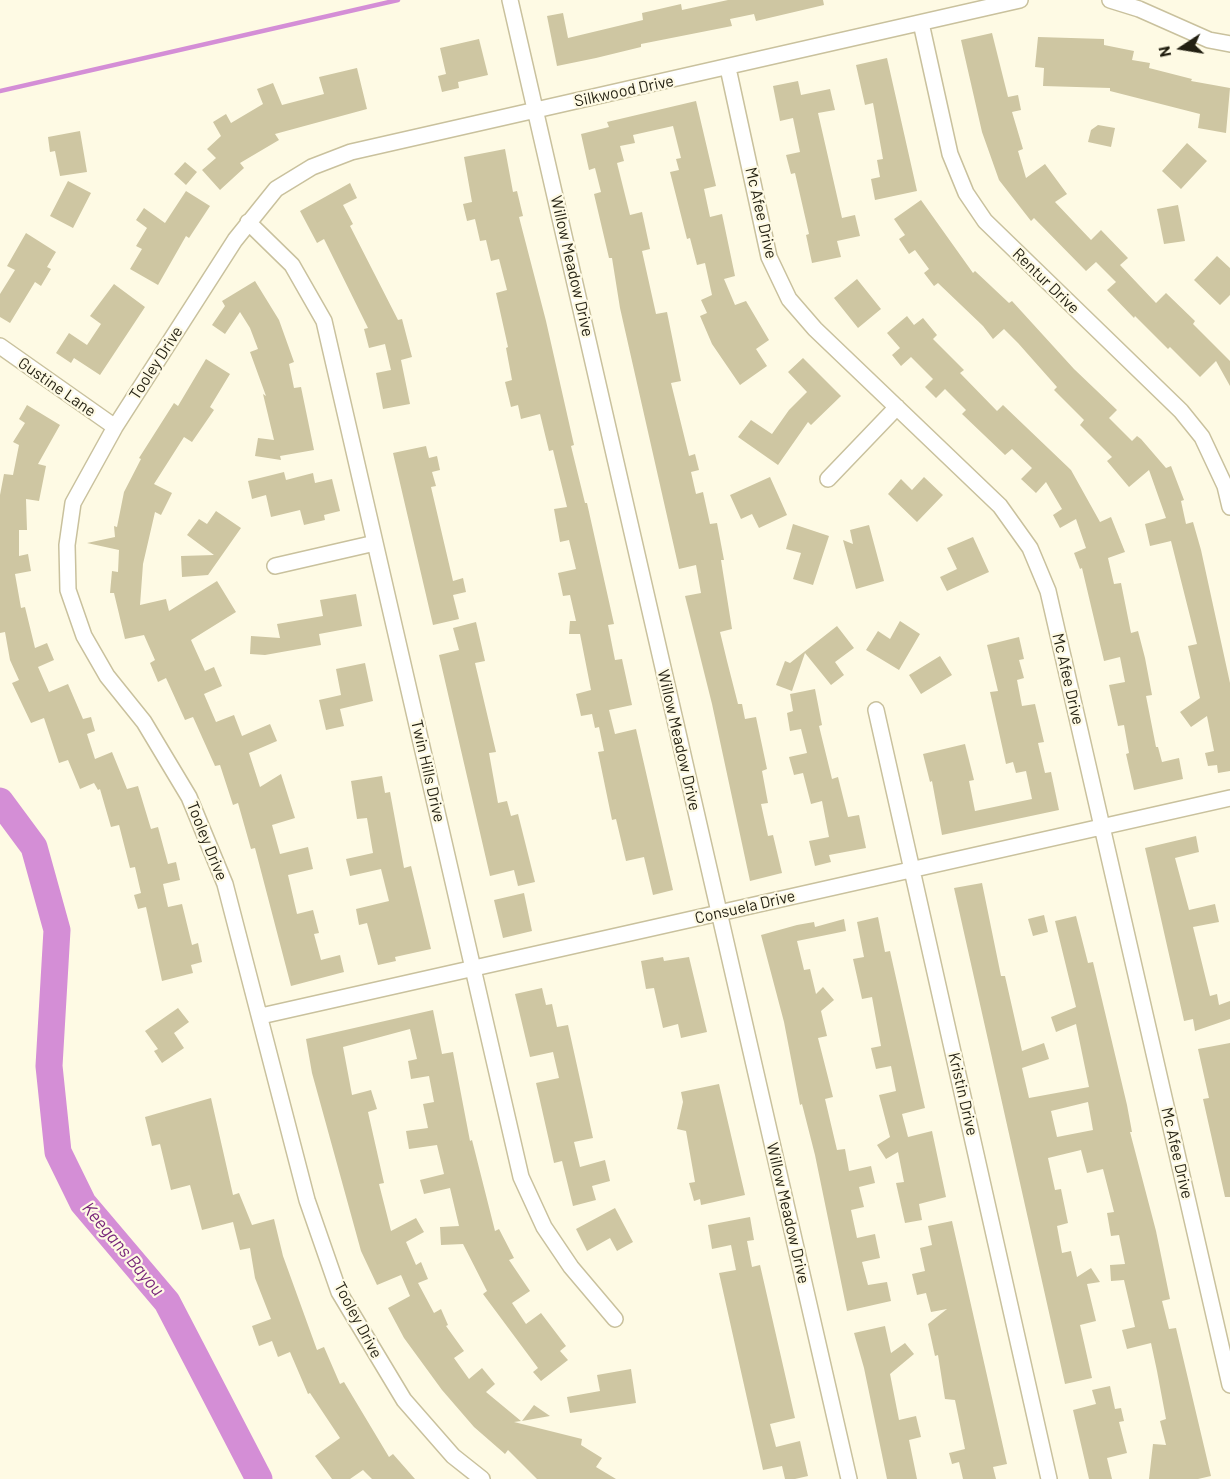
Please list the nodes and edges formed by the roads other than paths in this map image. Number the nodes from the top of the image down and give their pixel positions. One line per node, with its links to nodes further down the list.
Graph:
1 (510, 0): 7 (street, Willow Meadow Drive)
2 (1020, 0): 4 (street, Silkwood Drive)
3 (1110, 0): 5 (street)
4 (921, 23): 6 (street, Silkwood Drive); 13 (street, Rentur Drive)
5 (1230, 44)
6 (728, 68): 7 (street, Silkwood Drive); 10 (street, Mc Afee Drive)
7 (536, 109): 8 (street, Silkwood Drive); 20 (street, Willow Meadow Drive)
8 (248, 222): 11 (street, Tooley Drive); 14 (street, Twin Hills Drive)
9 (0, 346): 11 (street, Gustine Lane)
10 (897, 407): 12 (street); 18 (street, Mc Afee Drive)
11 (115, 427): 22 (street, Tooley Drive)
12 (828, 479)
13 (1230, 507)
14 (375, 543): 15 (street); 21 (street, Twin Hills Drive)
15 (275, 566)
16 (876, 710): 19 (street, Kristin Drive)
17 (1230, 798): 18 (street, Consuela Drive)
18 (1102, 827): 19 (street, Consuela Drive); 24 (street, Mc Afee Drive)
19 (912, 870): 20 (street, Consuela Drive); 27 (street, Kristin Drive)
20 (719, 913): 21 (street, Consuela Drive); 26 (street, Willow Meadow Drive)
21 (474, 968): 22 (street, Consuela Drive); 23 (street, Twin Hills Drive)
22 (261, 1016): 25 (street, Tooley Drive)
23 (615, 1319)
24 (1230, 1385)
25 (482, 1479)
26 (849, 1479)
27 (1049, 1479)

